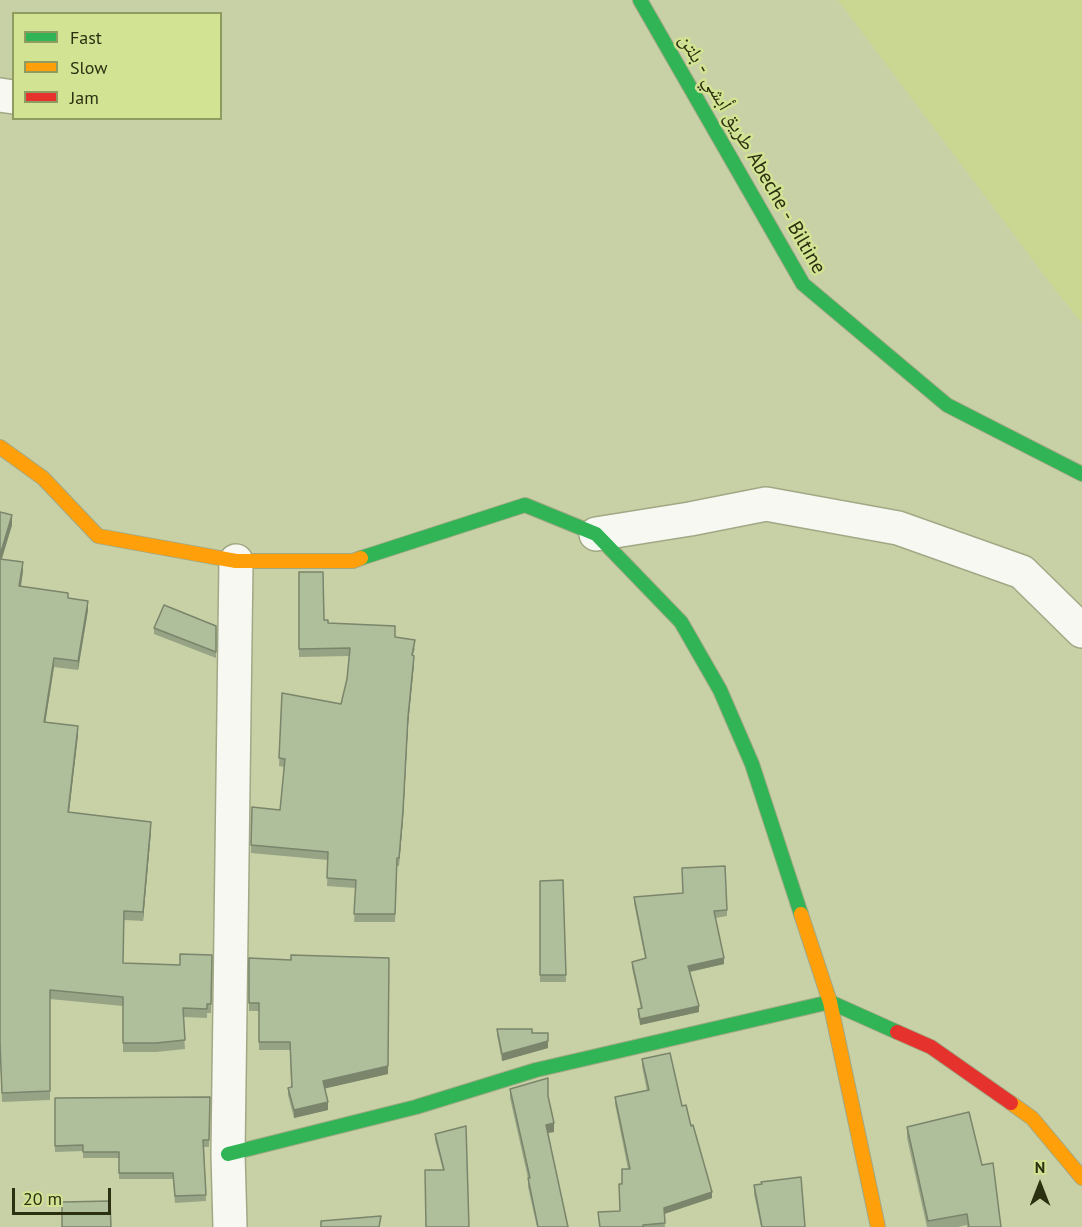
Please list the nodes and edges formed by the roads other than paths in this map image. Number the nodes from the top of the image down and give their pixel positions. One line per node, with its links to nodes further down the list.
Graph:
1 (640, 0): 3 (street, طريق أبشي - بلتن Abeche - Biltine)
2 (0, 447): 5 (street)
3 (1082, 474)
4 (596, 534): 5 (street); 6 (street); 7 (street)
5 (236, 561): 8 (street)
6 (1082, 630)
7 (830, 1002): 8 (street); 9 (street); 11 (street)
8 (228, 1154): 10 (street)
9 (1082, 1178)
10 (230, 1227)
11 (878, 1227)

